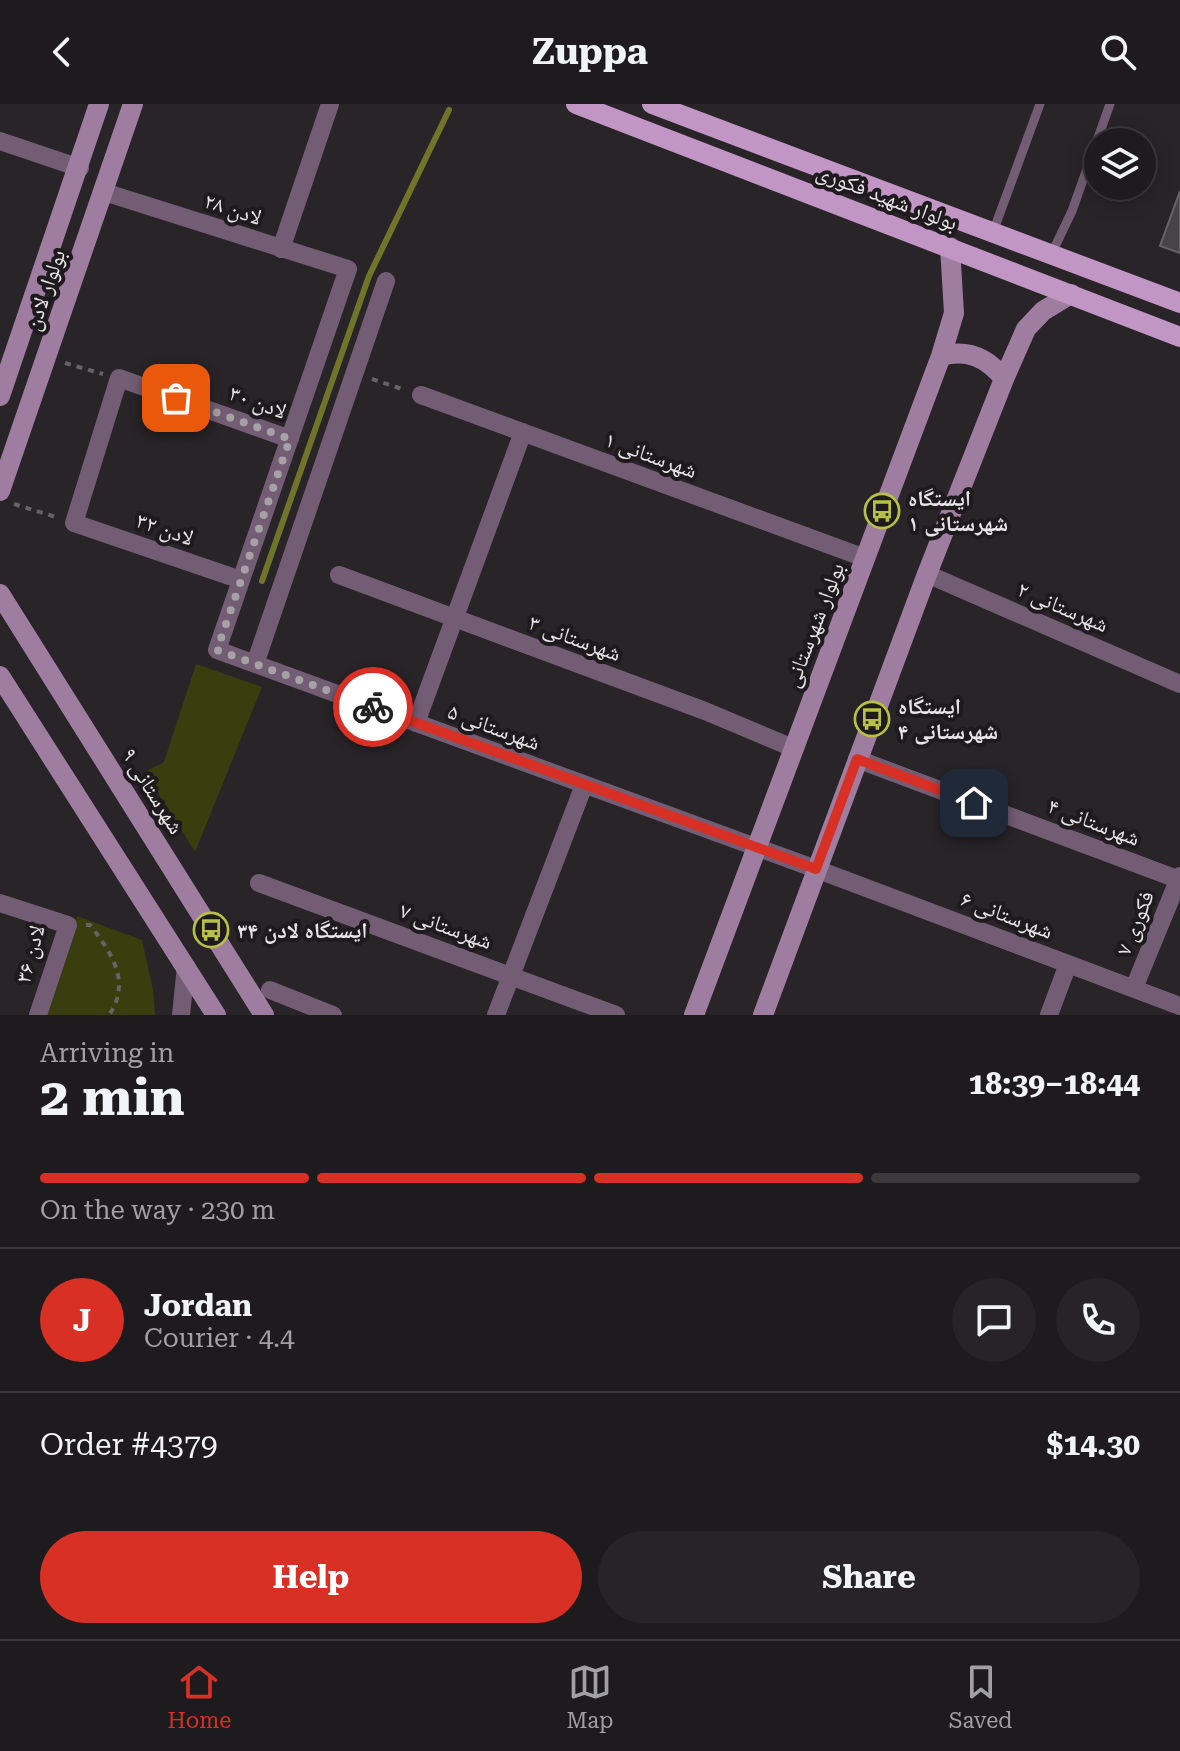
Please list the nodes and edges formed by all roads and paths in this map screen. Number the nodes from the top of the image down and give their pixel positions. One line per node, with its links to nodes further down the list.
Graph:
1 (99, 104): 9 (street, بولوار لادن)
2 (133, 104): 10 (street, بولوار لادن)
3 (330, 104): 13 (street)
4 (576, 104): 12 (main road, بولوار شهید فکوری)
5 (652, 104): 11 (main road, بولوار شهید فکوری)
6 (1040, 104): 11 (lane)
7 (1110, 104): 14 (lane)
8 (0, 141): 9 (street)
9 (80, 168): 25 (street, بولوار لادن)
10 (104, 192): 13 (street, لادن ۲۸); 20 (street, بولوار لادن)
11 (993, 234): 14 (main road, بولوار شهید فکوری)
12 (950, 247): 16 (main road, بولوار شهید فکوری); 19 (street, بولوار شهرستانی)
13 (281, 249): 27 (street, لادن ۲۸)
14 (1051, 255): 17 (main road, بولوار شهید فکوری)
15 (386, 281): 21 (street)
16 (1071, 294): 18 (main road, بولوار شهید فکوری); 23 (street)
17 (1180, 303)
18 (1180, 337)
19 (941, 356): 23 (street); 31 (street, بولوار شهرستانی)
20 (47, 358): 22 (path); 28 (street, بولوار لادن)
21 (354, 374): 24 (path); 37 (street)
22 (119, 378): 27 (street, لادن ۳۰); 30 (street)
23 (1004, 379): 32 (street)
24 (421, 395): 26 (street, شهرستانی ۱)
25 (0, 396)
26 (523, 432): 31 (street, شهرستانی ۱); 36 (street)
27 (290, 439): 34 (street)
28 (0, 491)
29 (0, 500): 30 (path)
30 (74, 523): 34 (street, لادن ۳۲)
31 (865, 558): 41 (street, بولوار شهرستانی)
32 (927, 574): 39 (street, شهرستانی ۲); 42 (street)
33 (339, 575): 36 (street, شهرستانی ۳)
34 (241, 580): 37 (street, شهرستانی ۵)
35 (0, 594): 61 (street, شهرستانی ۹)
36 (456, 619): 40 (street); 41 (street, شهرستانی ۳)
37 (255, 664): 40 (street, شهرستانی ۵)
38 (0, 676): 51 (street)
39 (1180, 684)
40 (416, 723): 43 (street, شهرستانی ۵)
41 (793, 748): 44 (street, بولوار شهرستانی)
42 (857, 759): 45 (street); 46 (street, شهرستانی ۴)
43 (584, 785): 44 (street, شهرستانی ۵); 52 (street)
44 (755, 849): 45 (street, شهرستانی ۶); 64 (street, بولوار شهرستانی)
45 (816, 869): 50 (street, شهرستانی ۶); 65 (street)
46 (1180, 879): 53 (street, فکوری ۷)
47 (259, 883): 52 (street, شهرستانی ۷)
48 (0, 903): 49 (street, لادن ۳۶)
49 (68, 925): 57 (street, لادن ۳۶); 58 (path)
50 (1068, 964): 53 (street, شهرستانی ۶); 66 (street)
51 (186, 966): 59 (street); 60 (street)
52 (511, 976): 56 (street, شهرستانی ۷); 63 (street)
53 (1134, 988): 55 (street, شهرستانی ۶)
54 (270, 990): 62 (street)
55 (1180, 1006)
56 (608, 1014)
57 (38, 1015)
58 (109, 1015)
59 (181, 1015)
60 (216, 1015)
61 (264, 1015)
62 (333, 1015)
63 (496, 1015)
64 (694, 1015)
65 (763, 1015)
66 (1049, 1015)

